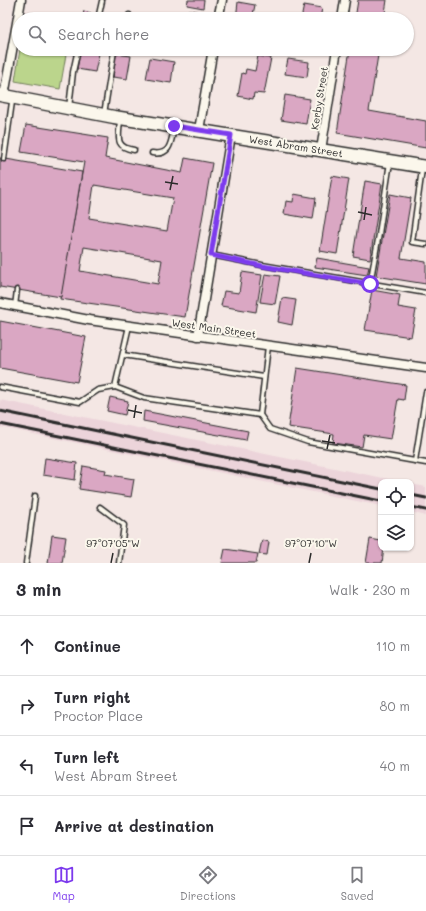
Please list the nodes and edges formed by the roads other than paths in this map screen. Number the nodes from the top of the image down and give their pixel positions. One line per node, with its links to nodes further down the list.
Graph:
1 (21, 0): 5 (street)
2 (222, 0): 7 (street)
3 (345, 0): 8 (street)
4 (102, 1): 6 (lane)
5 (19, 12)
6 (100, 12)
7 (219, 12)
8 (343, 12)
9 (12, 45): 14 (street)
10 (76, 56): 15 (lane)
11 (113, 56): 16 (lane)
12 (212, 56): 19 (street)
13 (336, 56): 22 (street, Kerby Street)
14 (2, 96): 15 (main road, West Abram Street); 24 (lane)
15 (69, 108): 16 (main road, West Abram Street)
16 (104, 115): 17 (main road, West Abram Street)
17 (121, 118): 18 (main road, West Abram Street); 21 (lane)
18 (174, 126): 19 (main road, West Abram Street); 23 (lane)
19 (198, 130): 20 (main road, West Abram Street)
20 (231, 135): 22 (main road, West Abram Street); 28 (street)
21 (134, 150)
22 (321, 150): 25 (main road, West Abram Street)
23 (152, 153)
24 (4, 159)
25 (390, 161): 26 (main road, West Abram Street); 29 (lane)
26 (424, 167): 27 (lane)
27 (426, 244)
28 (211, 255): 29 (lane); 35 (street)
29 (370, 284): 31 (lane)
30 (18, 290): 33 (lane)
31 (426, 293)
32 (0, 303): 33 (street, West Main Street)
33 (15, 306): 34 (street, West Main Street)
34 (129, 326): 35 (street, West Main Street); 37 (lane)
35 (198, 336): 36 (street, West Main Street)
36 (268, 346): 38 (street, West Main Street); 39 (lane)
37 (123, 354): 39 (lane); 41 (lane)
38 (426, 368)
39 (264, 377): 43 (lane)
40 (0, 387): 41 (lane)
41 (115, 387): 43 (lane)
42 (426, 392): 44 (lane)
43 (260, 415): 44 (lane)
44 (415, 461): 45 (lane)
45 (426, 463)
46 (35, 496): 48 (lane)
47 (100, 507): 49 (lane)
48 (26, 563)
49 (119, 563)

